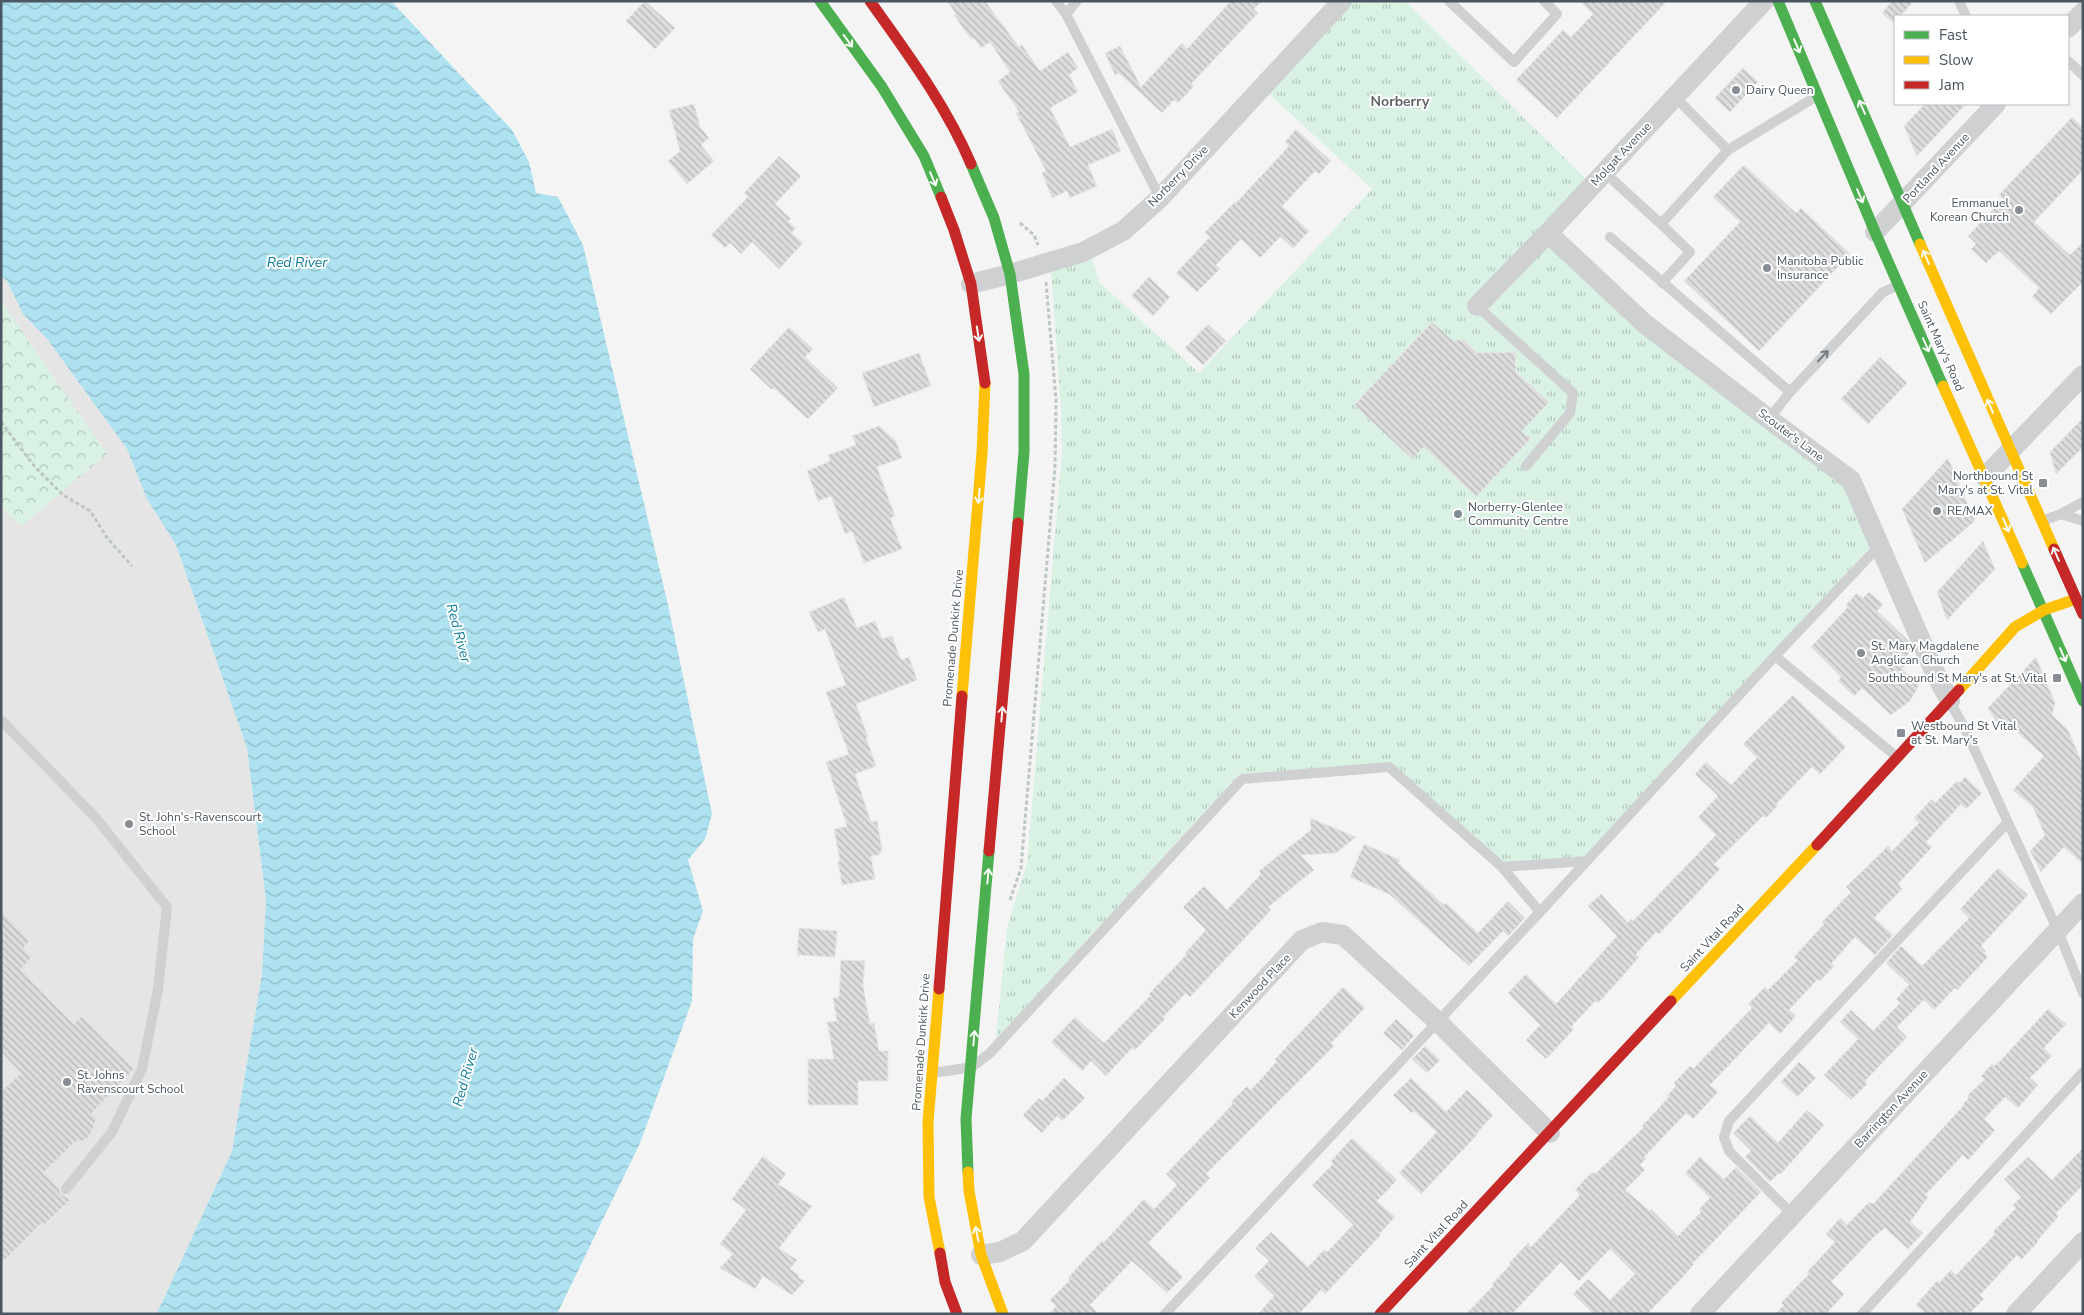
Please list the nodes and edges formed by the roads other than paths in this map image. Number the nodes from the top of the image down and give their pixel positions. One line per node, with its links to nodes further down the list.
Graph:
1 (820, 1): 31 (main road, Promenade Dunkirk Drive, one-way to 31)
2 (870, 1): 29 (main road)
3 (1056, 1): 13 (lane)
4 (1077, 1): 13 (lane)
5 (1342, 1): 23 (street, Norberry Drive)
6 (1449, 1): 7 (lane)
7 (1544, 1)
8 (1764, 1): 19 (street, Molgat Avenue)
9 (1778, 1): 18 (main road, Saint Mary's Road, one-way to 18)
10 (1816, 1): 24 (main road, Saint Mary's Road, one-way to 10)
11 (1959, 1): 14 (lane)
12 (2083, 12): 15 (street)
13 (1066, 14): 23 (lane)
14 (1966, 15)
15 (2069, 27)
16 (2069, 62): 17 (lane)
17 (2083, 75)
18 (1819, 96): 21 (lane); 26 (main road, Saint Mary's Road, one-way to 26)
19 (1675, 97): 21 (lane); 22 (street, Molgat Avenue)
20 (1995, 105): 24 (street, Portland Avenue)
21 (1728, 150): 25 (lane)
22 (1604, 172): 25 (lane); 27 (street, Molgat Avenue)
23 (1160, 198): 29 (street, Norberry Drive)
24 (1903, 202): 26 (street, Portland Avenue); 37 (main road, Saint Mary's Road, one-way to 24)
25 (1661, 224): 30 (lane)
26 (1875, 232): 32 (main road, Saint Mary's Road)
27 (1548, 233): 33 (street, Molgat Avenue); 36 (street, Scouter's Lane)
28 (1610, 237): 30 (lane)
29 (1010, 274): 31 (street, Norberry Drive); 61 (main road, one-way to 29)
30 (1662, 283): 35 (lane)
31 (971, 284): 63 (main road, Promenade Dunkirk Drive, one-way to 63)
32 (1899, 285): 35 (lane, one-way to 32); 39 (main road, Saint Mary's Road, one-way to 39)
33 (1477, 306): 38 (lane)
34 (2083, 375): 37 (street)
35 (1790, 392): 36 (lane)
36 (1769, 419): 44 (street, Scouter's Lane)
37 (2010, 452): 39 (street); 42 (main road, Saint Mary's Road)
38 (1526, 466)
39 (1985, 478): 46 (main road, Saint Mary's Road, one-way to 46)
40 (2083, 502): 41 (lane)
41 (2061, 514): 42 (lane); 43 (lane)
42 (2041, 521): 45 (main road, Saint Mary's Road, one-way to 42)
43 (2083, 522)
44 (1880, 545): 48 (lane); 49 (street, Scouter's Lane)
45 (2080, 597): 46 (main road, Saint Vital Road); 47 (main road, Saint Mary's Road)
46 (2044, 610): 49 (main road, Saint Vital Road); 50 (main road, Saint Mary's Road, one-way to 50)
47 (2083, 614)
48 (1775, 656): 52 (lane); 54 (lane)
49 (1950, 701): 52 (main road, Saint Vital Road); 53 (lane)
50 (2083, 701)
51 (1, 720): 65 (lane)
52 (1898, 758): 64 (main road, Saint Vital Road)
53 (2007, 823): 58 (lane); 66 (lane)
54 (1587, 861): 55 (lane); 57 (lane)
55 (1502, 867): 57 (lane); 61 (lane)
56 (2083, 903): 58 (street, Barrington Avenue)
57 (1540, 912): 60 (lane)
58 (2058, 931): 59 (lane); 66 (street, Barrington Avenue)
59 (2083, 993)
60 (1438, 1022): 64 (street, Kenwood Place); 68 (street, Kenwood Place); 71 (lane)
61 (972, 1067): 63 (lane); 68 (main road, one-way to 61)
62 (2083, 1072): 74 (lane)
63 (931, 1074): 69 (main road, Promenade Dunkirk Drive)
64 (1550, 1133): 72 (main road, Saint Vital Road)
65 (66, 1189)
66 (1792, 1214): 73 (street, Barrington Avenue)
67 (2083, 1242): 75 (street)
68 (981, 1256): 70 (main road)
69 (956, 1314)
70 (1002, 1314)
71 (1165, 1314)
72 (1380, 1314)
73 (1700, 1314)
74 (1862, 1314)
75 (2016, 1314)

